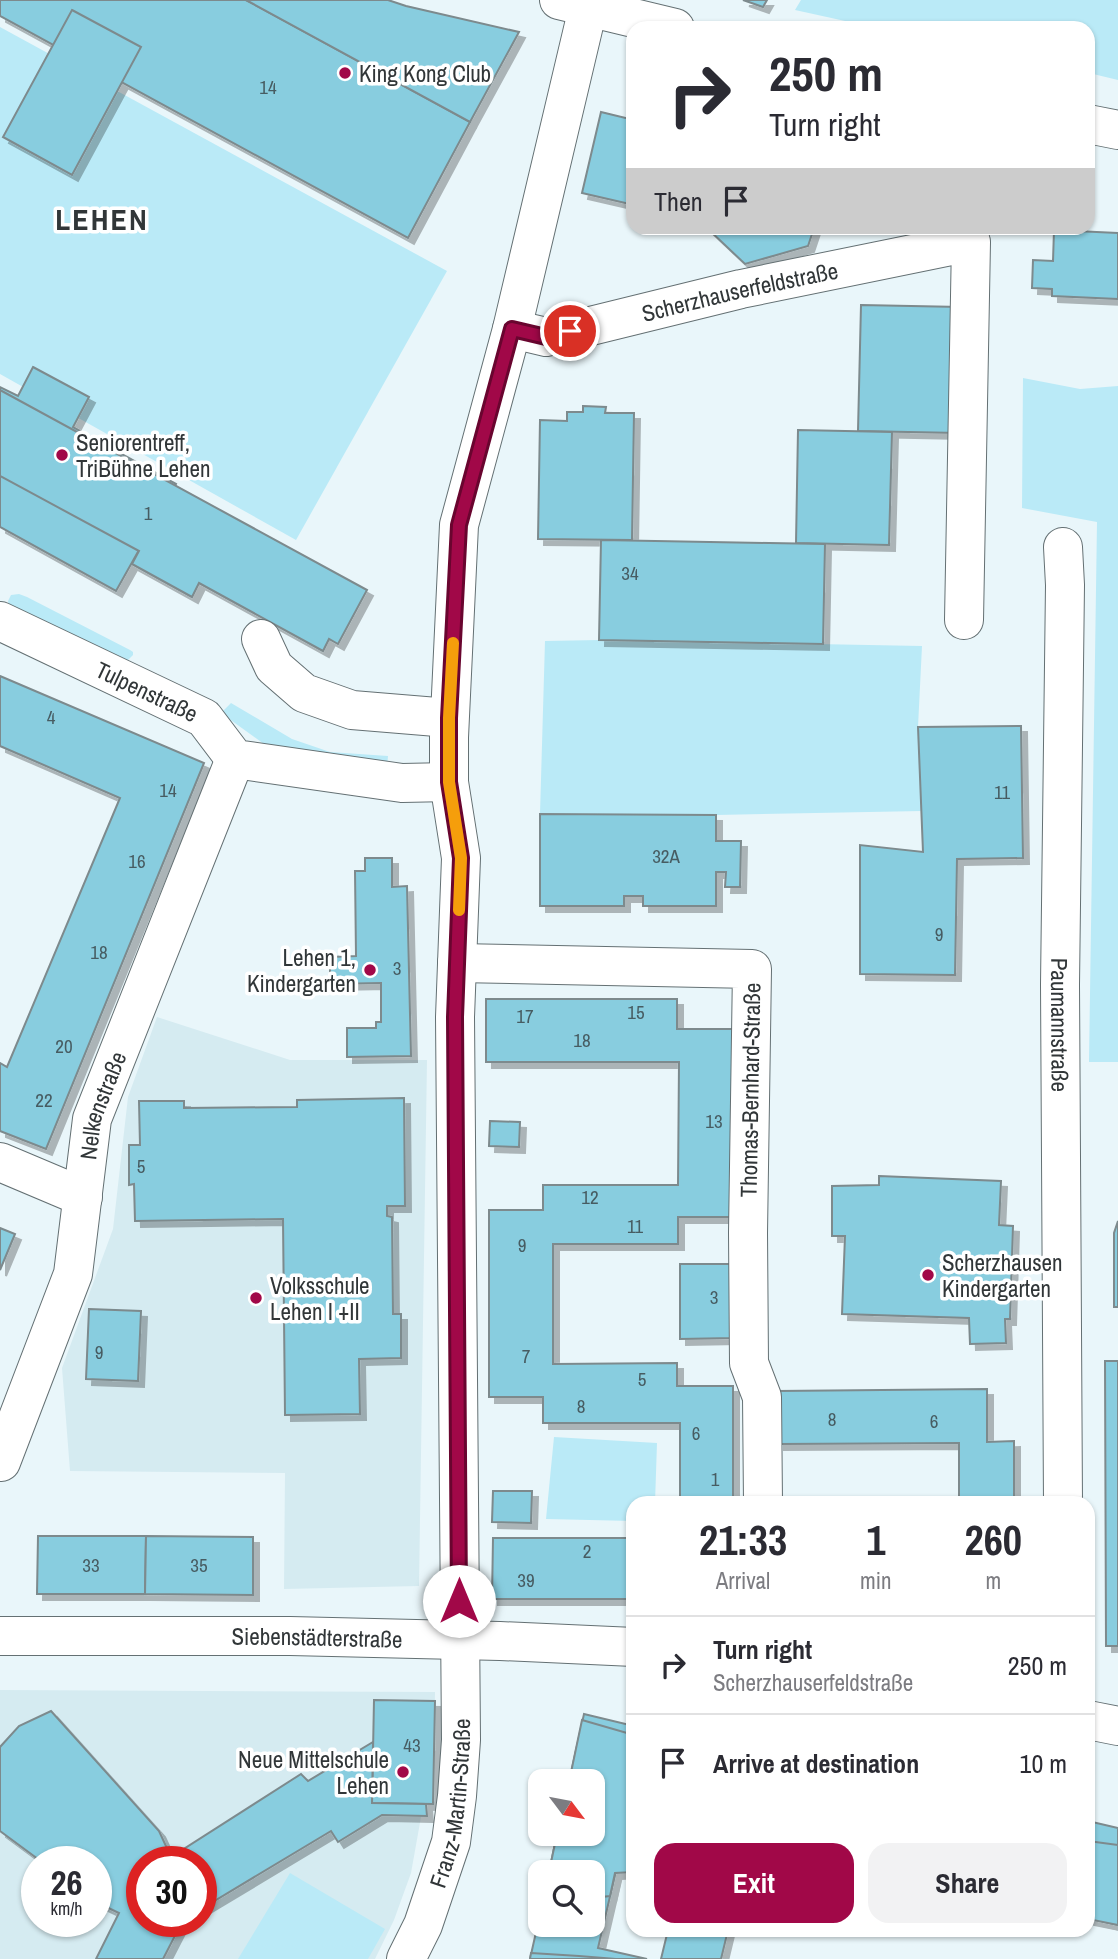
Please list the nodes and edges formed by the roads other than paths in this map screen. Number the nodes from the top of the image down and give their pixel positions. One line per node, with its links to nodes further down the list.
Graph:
1 (574, 4): 2 (street); 7 (street)
2 (646, 21)
3 (1095, 125): 4 (street)
4 (1118, 130)
5 (967, 235): 7 (street, Scherzhauserfeldstraße)
6 (971, 235): 9 (street, Scherzhauserfeldstraße)
7 (512, 329): 12 (street)
8 (1063, 547): 20 (street, Paumannstraße)
9 (964, 620)
10 (0, 621): 13 (street, Tulpenstraße)
11 (261, 639): 12 (street)
12 (449, 718): 14 (street)
13 (235, 759): 14 (street); 17 (street, Nelkenstraße)
14 (449, 782): 15 (street)
15 (457, 963): 19 (street, Thomas-Bernhard-Straße); 22 (street)
16 (0, 1163): 17 (street)
17 (83, 1197): 18 (street, Nelkenstraße)
18 (1, 1462)
19 (763, 1496)
20 (1063, 1496)
21 (4, 1626): 22 (street, Siebenstädterstraße)
22 (459, 1640): 23 (street, Siebenstädterstraße); 26 (street, Franz-Martin-Straße)
23 (626, 1647)
24 (1095, 1721): 25 (street)
25 (1118, 1726)
26 (406, 1959)

